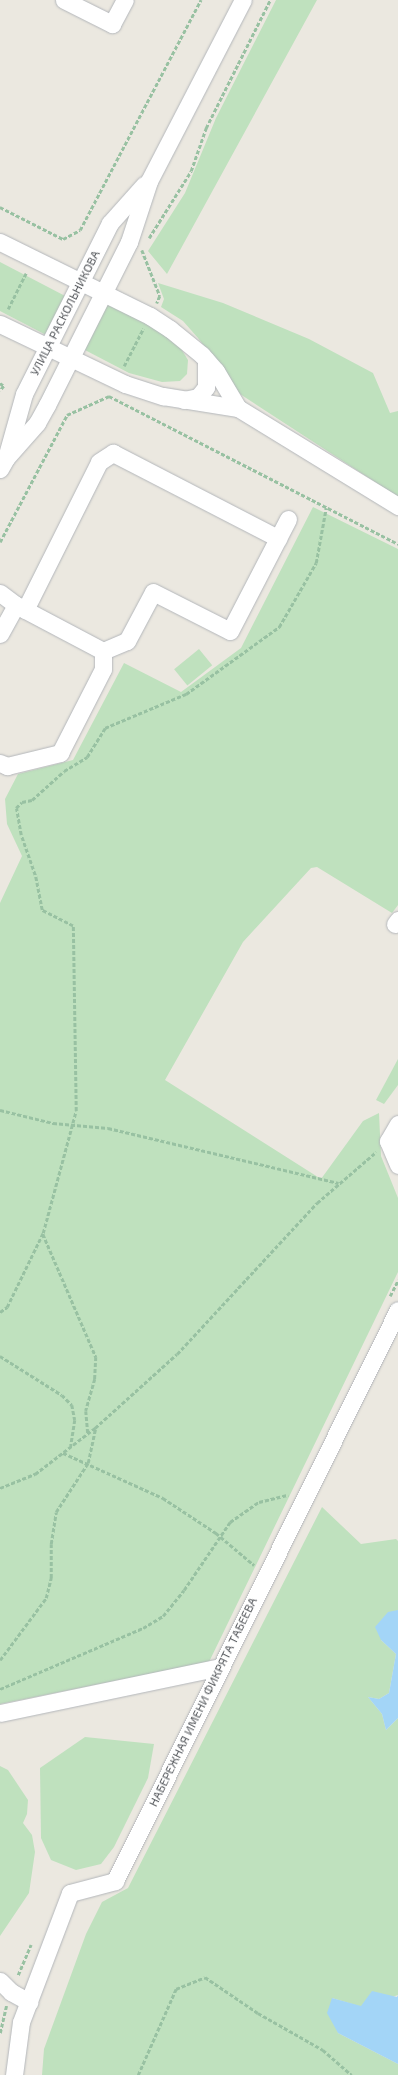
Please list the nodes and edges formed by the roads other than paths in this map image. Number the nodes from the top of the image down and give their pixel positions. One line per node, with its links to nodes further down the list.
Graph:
1 (64, 0): 2 (street)
2 (125, 0)
3 (239, 1): 4 (street, УЛИЦА РАСКОЛЬНИКОВА)
4 (149, 181): 6 (street, УЛИЦА РАСКОЛЬНИКОВА); 7 (street, УЛИЦА РАСКОЛЬНИКОВА)
5 (0, 242): 6 (street)
6 (80, 284): 7 (street); 9 (street, УЛИЦА РАСКОЛЬНИКОВА)
7 (104, 294): 10 (street, УЛИЦА РАСКОЛЬНИКОВА); 11 (street)
8 (3, 318): 9 (street)
9 (48, 347): 10 (street); 14 (street, УЛИЦА РАСКОЛЬНИКОВА)
10 (70, 358): 12 (street); 14 (street, УЛИЦА РАСКОЛЬНИКОВА)
11 (206, 360): 12 (street); 13 (street)
12 (184, 400): 13 (street)
13 (238, 408): 15 (street)
14 (3, 464)
15 (398, 506)
16 (288, 518): 17 (street)
17 (278, 538): 19 (street); 21 (street)
18 (0, 593): 19 (street)
19 (20, 607): 20 (street); 21 (street)
20 (0, 634)
21 (103, 651): 22 (street)
22 (0, 763)
23 (398, 1124): 24 (street)
24 (398, 1165)
25 (398, 1310): 26 (street, НАБЕРЕЖНАЯ ИМЕНИ ФИКРЯТА ТАБЕЕВА)
26 (220, 1667): 27 (street); 29 (street, НАБЕРЕЖНАЯ ИМЕНИ ФИКРЯТА ТАБЕЕВА)
27 (0, 1713)
28 (0, 1981): 29 (street)
29 (29, 2002): 30 (street, НАБЕРЕЖНАЯ ИМЕНИ ФИКРЯТА ТАБЕЕВА)
30 (14, 2075)

